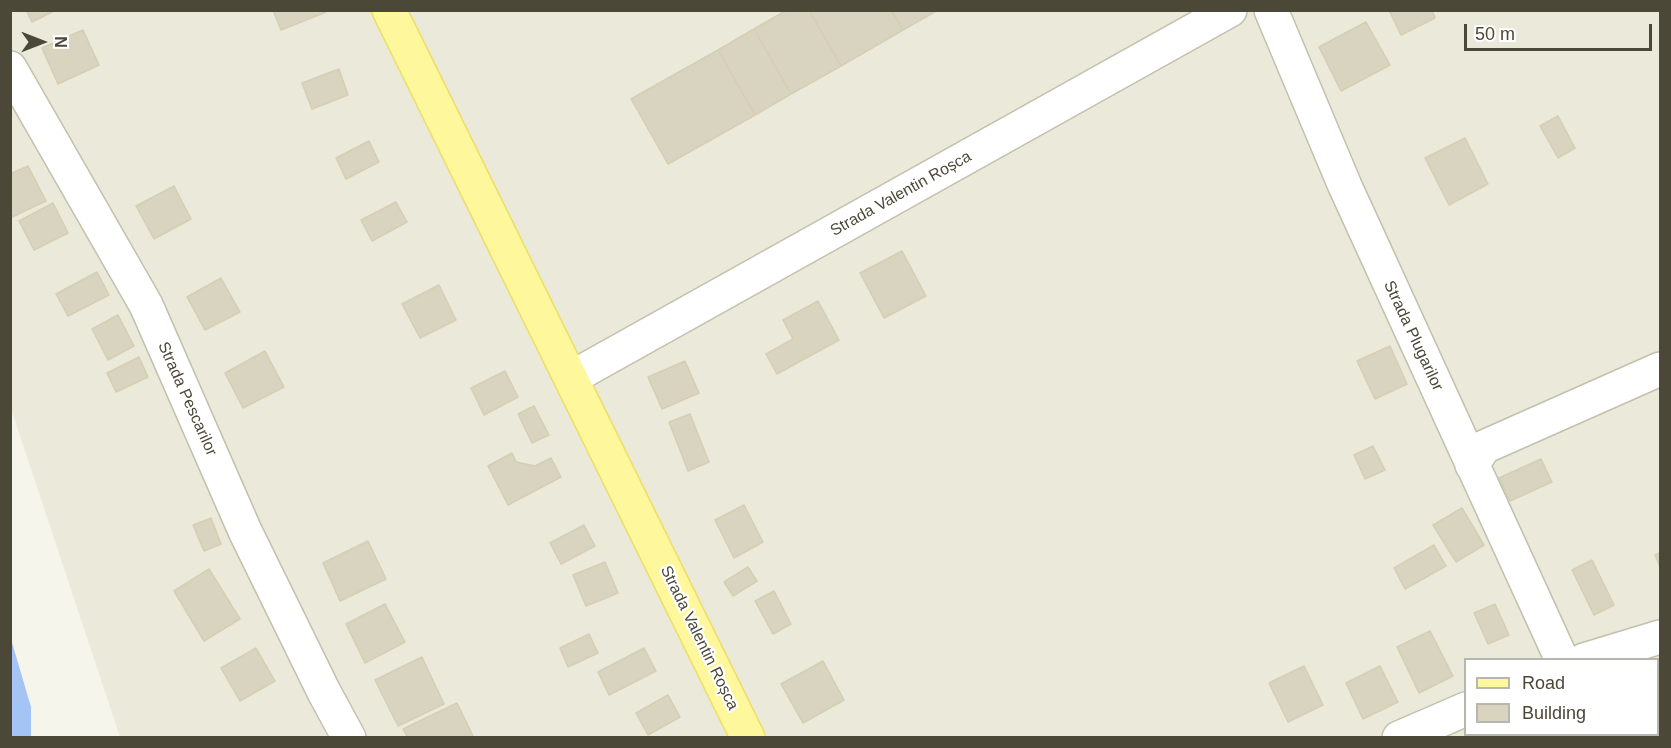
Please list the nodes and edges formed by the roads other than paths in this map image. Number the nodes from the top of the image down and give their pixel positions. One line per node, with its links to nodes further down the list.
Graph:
1 (388, 10): 6 (main road, Strada Valentin Roșca)
2 (1230, 10): 6 (street, Strada Valentin Roșca)
3 (1271, 10): 7 (street, Strada Plugarilor)
4 (10, 68): 12 (street, Strada Pescarilor)
5 (1660, 369): 7 (street)
6 (571, 378): 13 (main road, Strada Valentin Roșca)
7 (1472, 465): 9 (street, Strada Plugarilor)
8 (1660, 637): 10 (street)
9 (1561, 658)
10 (1591, 658)
11 (1464, 710): 14 (street)
12 (349, 738)
13 (748, 738)
14 (1399, 738)

